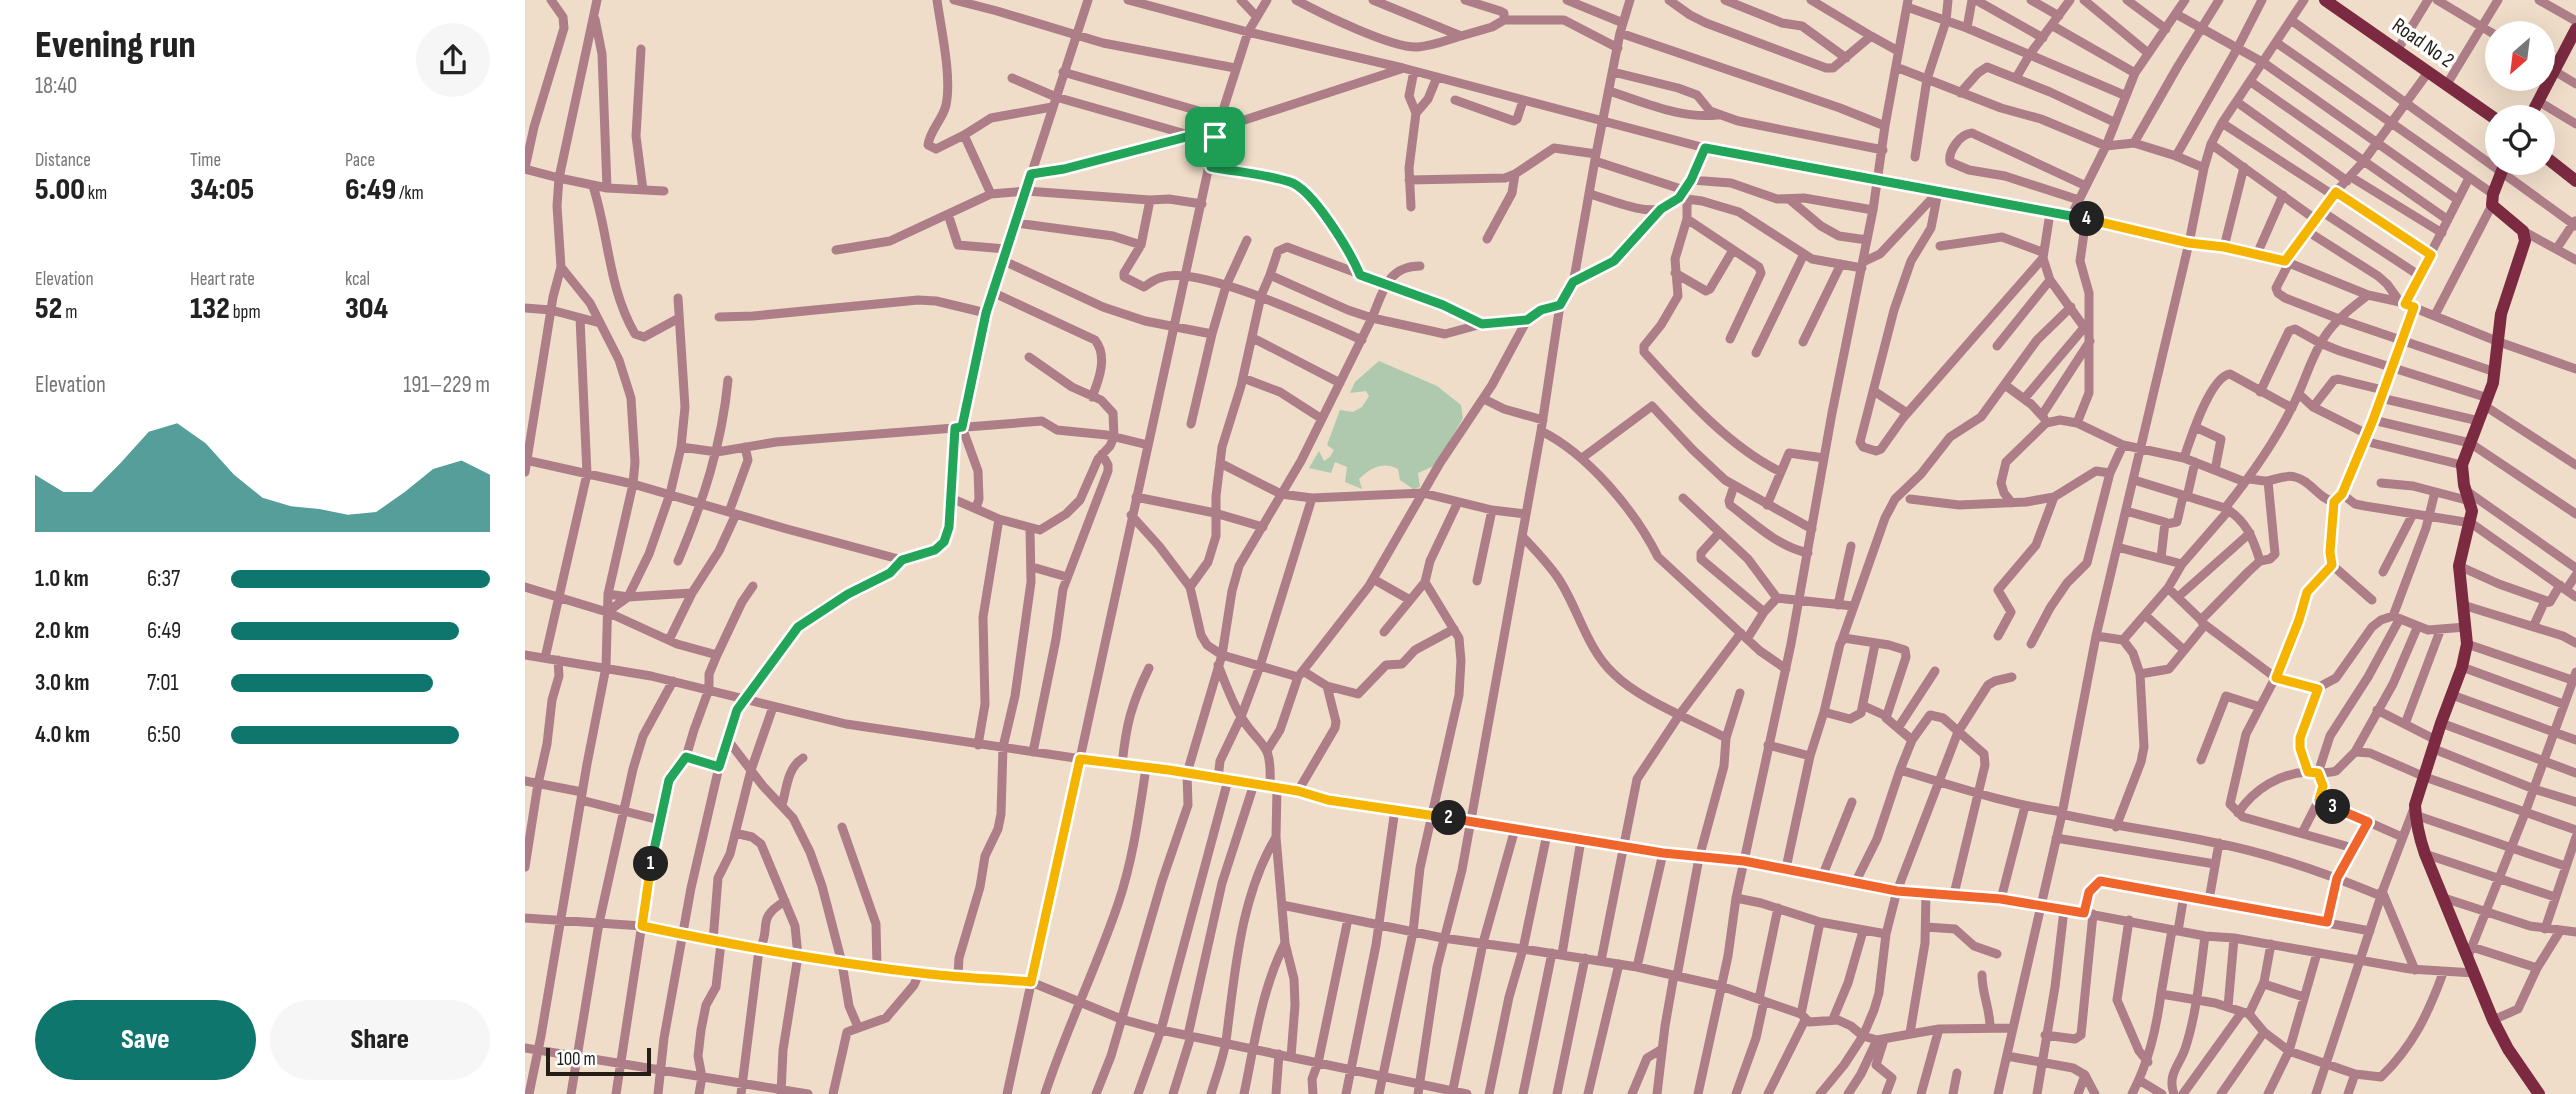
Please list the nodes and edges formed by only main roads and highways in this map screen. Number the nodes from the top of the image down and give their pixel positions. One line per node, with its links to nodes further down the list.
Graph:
1 (2331, 2): 4 (main road, Road No 2)
2 (2576, 29): 3 (main road)
3 (2536, 105)
4 (2485, 111)
5 (2555, 164): 7 (main road)
6 (2500, 175): 8 (main road)
7 (2576, 181)
8 (2539, 1094)

